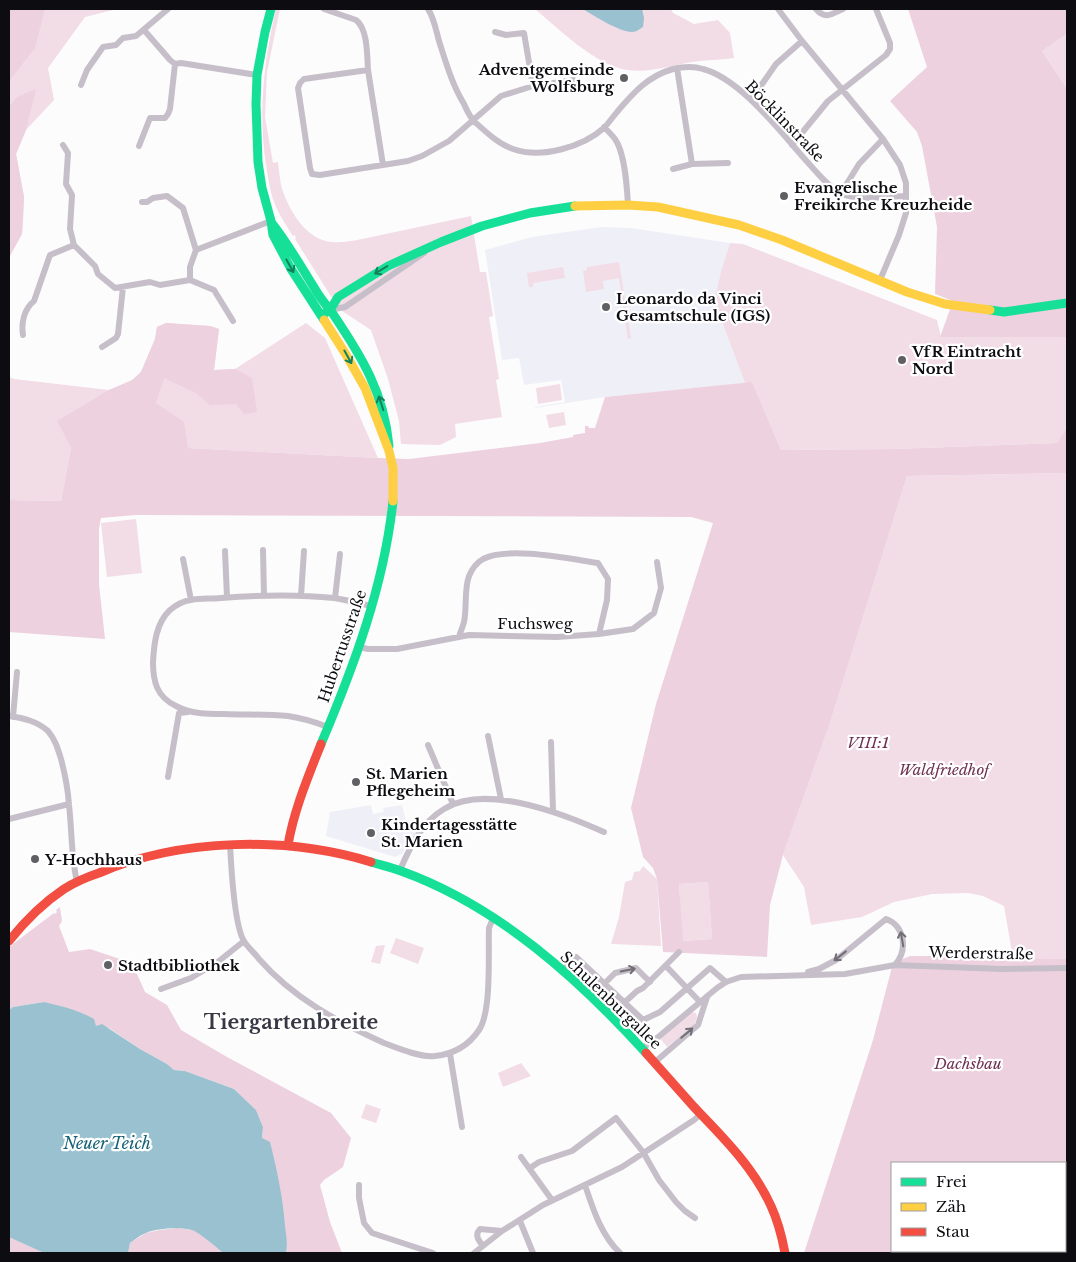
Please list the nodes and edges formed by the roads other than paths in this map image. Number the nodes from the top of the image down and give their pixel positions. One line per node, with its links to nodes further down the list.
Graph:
1 (168, 9): 9 (street)
2 (271, 9): 15 (street, Hubertusstraße)
3 (324, 9): 14 (street)
4 (428, 9): 21 (street, Böcklinstraße)
5 (778, 9): 11 (street)
6 (816, 9): 7 (street)
7 (843, 9)
8 (876, 9): 19 (street)
9 (144, 30): 12 (street); 17 (street)
10 (495, 32): 18 (street)
11 (802, 41): 19 (street); 20 (street)
12 (175, 64): 15 (street); 26 (street)
13 (677, 68): 20 (street, Böcklinstraße); 22 (street, Böcklinstraße); 28 (street)
14 (368, 70): 29 (street); 29 (street)
15 (258, 74): 35 (street, Hubertusstraße)
16 (574, 80): 18 (street)
17 (81, 85)
18 (533, 86): 21 (street)
19 (842, 89): 23 (street); 25 (street)
20 (751, 100): 25 (street, Böcklinstraße)
21 (473, 121): 22 (street, Böcklinstraße); 29 (street)
22 (604, 127): 34 (street)
23 (883, 139): 31 (street); 32 (street)
24 (63, 145): 36 (street)
25 (792, 145): 31 (street, Böcklinstraße)
26 (139, 146)
27 (728, 163): 28 (street)
28 (692, 164): 30 (street)
29 (383, 165)
30 (673, 169)
31 (841, 193): 32 (street)
32 (906, 196): 39 (street)
33 (142, 202): 37 (street)
34 (628, 205): 39 (street); 42 (street)
35 (271, 221): 37 (street); 42 (street, Hubertusstraße); 43 (street, Hubertusstraße, one-way to 43)
36 (74, 245): 40 (street); 45 (street)
37 (196, 250): 38 (street)
38 (190, 280): 40 (street); 44 (street)
39 (880, 280): 41 (street)
40 (123, 287): 46 (street)
41 (1067, 303)
42 (330, 310): 43 (street); 47 (street, Hubertusstraße, one-way to 42)
43 (322, 315): 47 (street, Hubertusstraße, one-way to 47)
44 (233, 321)
45 (23, 335)
46 (102, 347)
47 (389, 451): 59 (street, Hubertusstraße)
48 (263, 550): 54 (street)
49 (224, 551): 56 (street)
50 (304, 551): 55 (street)
51 (340, 554): 57 (street)
52 (183, 559): 58 (street)
53 (657, 562): 60 (street, Fuchsweg)
54 (264, 596): 55 (street); 56 (street)
55 (301, 596): 57 (street)
56 (227, 598): 58 (street)
57 (335, 598): 59 (street)
58 (191, 600): 64 (street)
59 (372, 606): 62 (street, Hubertusstraße)
60 (599, 634): 61 (street, Fuchsweg); 61 (street)
61 (459, 637): 62 (street, Fuchsweg)
62 (359, 646): 66 (street, Hubertusstraße)
63 (17, 672): 65 (street)
64 (191, 712): 66 (street); 70 (street)
65 (11, 716): 72 (street)
66 (328, 727): 78 (street, Hubertusstraße)
67 (488, 736): 71 (street)
68 (551, 742): 74 (street)
69 (428, 745): 73 (street)
70 (168, 777)
71 (501, 799): 73 (street); 74 (street)
72 (69, 804): 75 (street); 80 (street)
73 (453, 804): 79 (street)
74 (553, 811): 76 (street)
75 (9, 819)
76 (604, 832)
77 (230, 844): 78 (street, Schulenburgallee); 80 (street, Schulenburgallee); 83 (street)
78 (288, 845): 79 (street, Schulenburgallee)
79 (400, 870): 81 (street, Schulenburgallee)
80 (77, 882): 82 (street, Schulenburgallee)
81 (493, 918): 88 (street, Schulenburgallee); 99 (street)
82 (9, 941)
83 (244, 941): 94 (street); 99 (street)
84 (679, 952): 86 (street)
85 (895, 965): 87 (street, Werderstraße); 89 (street, Werderstraße); 89 (street, Werderstraße, one-way to 89)
86 (666, 966): 90 (street); 93 (street)
87 (1067, 968)
88 (562, 970): 92 (street); 98 (street, Schulenburgallee)
89 (802, 974): 91 (street, Werderstraße)
90 (650, 982): 92 (street, one-way to 90); 96 (street)
91 (726, 982): 93 (street); 95 (street, Werderstraße)
92 (605, 983): 96 (street)
93 (688, 988): 96 (street); 97 (street)
94 (161, 989)
95 (707, 996): 97 (street, Werderstraße); 100 (street, one-way to 95)
96 (625, 1002)
97 (700, 1002): 98 (street, Werderstraße)
98 (641, 1049): 100 (street, Schulenburgallee)
99 (450, 1054): 102 (street)
100 (655, 1062): 101 (street, Schulenburgallee)
101 (701, 1114): 103 (street); 117 (street, Schulenburgallee)
102 (462, 1127)
103 (643, 1152): 105 (street); 107 (street); 109 (street)
104 (521, 1157): 105 (street)
105 (530, 1168): 108 (street)
106 (359, 1185): 113 (street)
107 (585, 1185): 108 (street); 116 (street)
108 (552, 1200): 110 (street)
109 (694, 1218)
110 (520, 1221): 111 (street); 115 (street)
111 (502, 1231): 112 (street); 112 (street)
112 (483, 1246): 114 (street)
113 (433, 1253)
114 (474, 1253)
115 (533, 1253)
116 (620, 1253)
117 (784, 1253)

